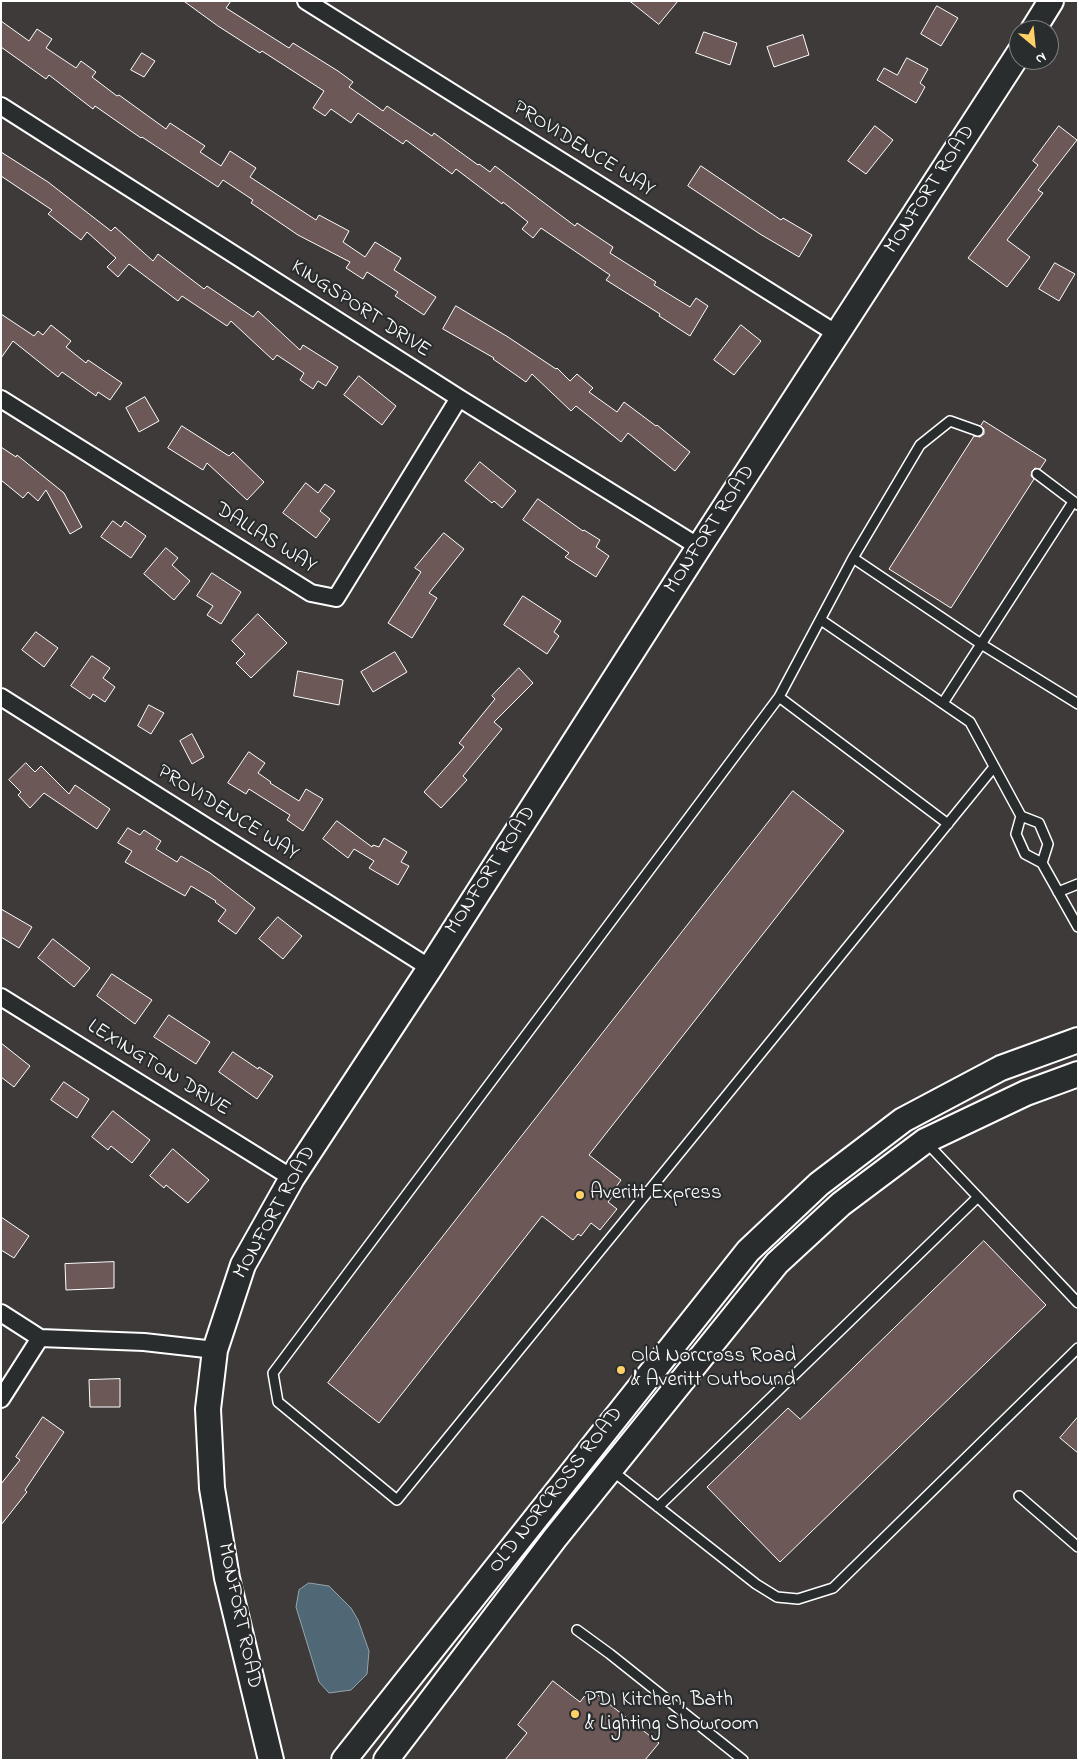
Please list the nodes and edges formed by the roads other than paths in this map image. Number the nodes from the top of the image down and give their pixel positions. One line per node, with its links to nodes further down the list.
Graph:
1 (306, 1): 6 (street, PROVIDENCE WAY)
2 (1051, 1): 3 (main road)
3 (1040, 20)
4 (1009, 68): 6 (main road, MONFORT ROAD)
5 (1, 106): 7 (street, KINGSPORT DRIVE)
6 (837, 334): 12 (main road, MONFORT ROAD)
7 (459, 398): 8 (street, DALLAS WAY); 12 (street, KINGSPORT DRIVE)
8 (1, 399)
9 (978, 431): 13 (lane)
10 (1037, 474): 11 (lane)
11 (1075, 503): 15 (lane)
12 (699, 547): 27 (main road, MONFORT ROAD)
13 (853, 558): 14 (lane); 15 (lane)
14 (821, 620): 16 (lane); 18 (lane)
15 (981, 644): 18 (lane); 19 (lane)
16 (778, 696): 22 (lane); 22 (lane)
17 (1, 697): 27 (street, PROVIDENCE WAY)
18 (943, 703): 20 (lane)
19 (1078, 704)
20 (994, 767): 21 (lane); 22 (lane)
21 (1021, 816): 23 (lane); 23 (lane)
22 (948, 824)
23 (1042, 863): 25 (lane)
24 (1078, 884): 25 (lane)
25 (1058, 892): 26 (lane)
26 (1078, 927)
27 (430, 968): 32 (main road, MONFORT ROAD)
28 (1, 996): 32 (street, LEXINGTON DRIVE)
29 (1078, 1040): 46 (main road, OLD NORCROSS ROAD)
30 (1078, 1074): 31 (main road, OLD NORCROSS ROAD)
31 (925, 1141): 33 (lane); 40 (main road, OLD NORCROSS ROAD)
32 (292, 1178): 38 (main road, MONFORT ROAD)
33 (978, 1197): 34 (lane); 42 (lane)
34 (1078, 1303)
35 (1, 1313): 36 (street)
36 (40, 1338): 38 (street); 39 (street)
37 (1078, 1348): 42 (lane)
38 (215, 1350): 45 (main road, MONFORT ROAD)
39 (1, 1399)
40 (610, 1469): 42 (lane); 47 (main road, OLD NORCROSS ROAD)
41 (1018, 1496): 43 (lane)
42 (658, 1507)
43 (1078, 1547)
44 (577, 1630): 48 (lane)
45 (272, 1759)
46 (344, 1760)
47 (386, 1760)
48 (743, 1760)

